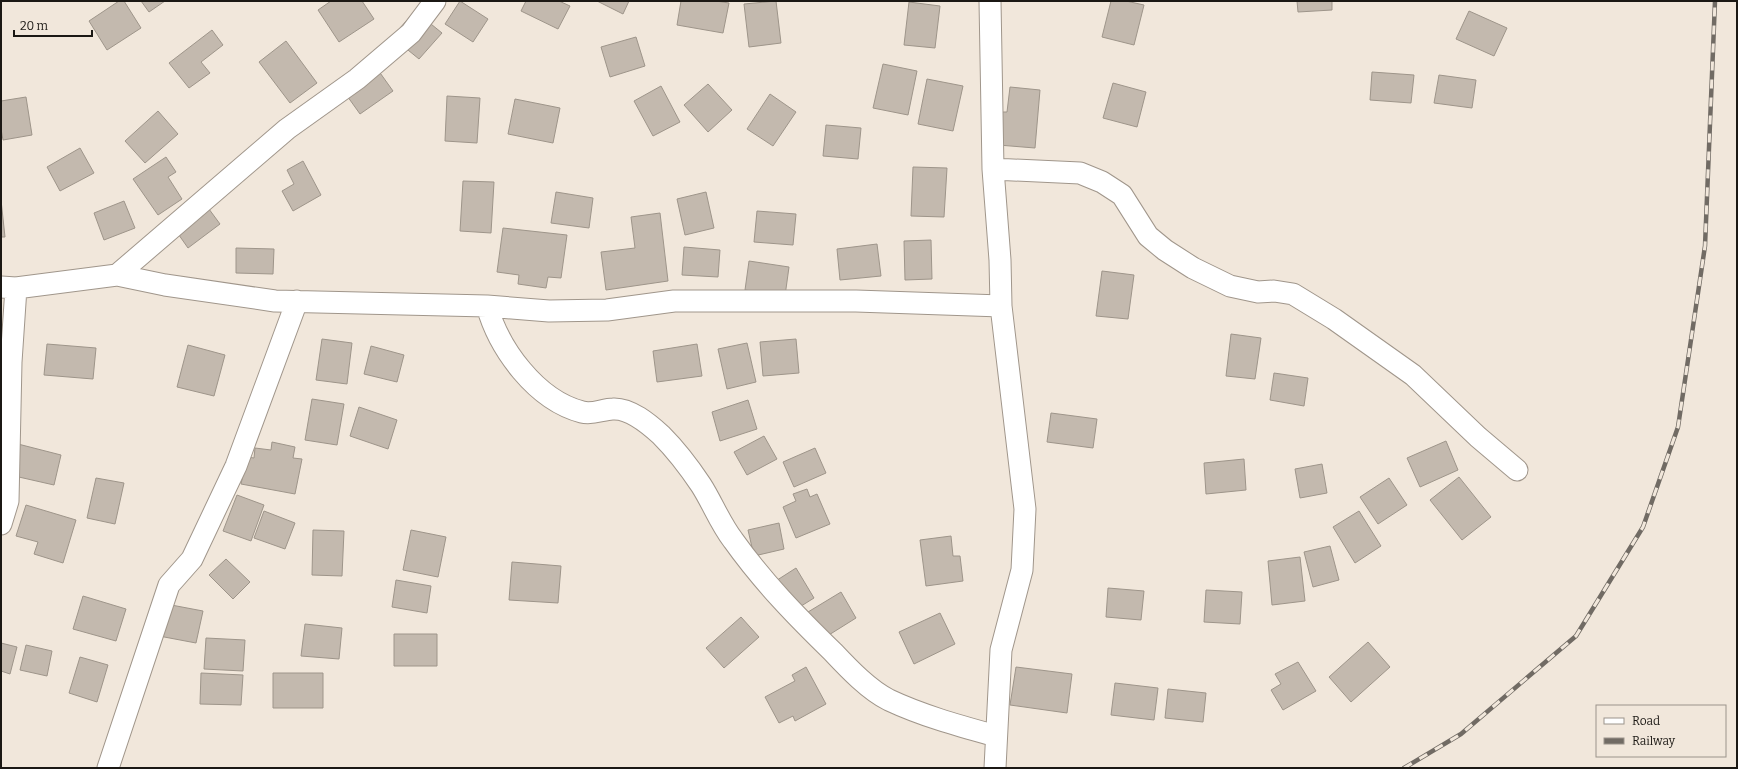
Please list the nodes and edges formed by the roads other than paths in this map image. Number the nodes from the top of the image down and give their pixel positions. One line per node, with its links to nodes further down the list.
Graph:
1 (435, 1): 4 (street)
2 (990, 1): 3 (street)
3 (993, 170): 8 (street); 9 (street)
4 (117, 274): 5 (street); 6 (street)
5 (9, 287): 10 (street)
6 (297, 301): 7 (street); 12 (street)
7 (486, 306): 8 (street); 11 (street)
8 (1001, 306): 11 (street)
9 (1517, 470)
10 (1, 524)
11 (996, 736): 13 (street)
12 (108, 768)
13 (995, 768)

